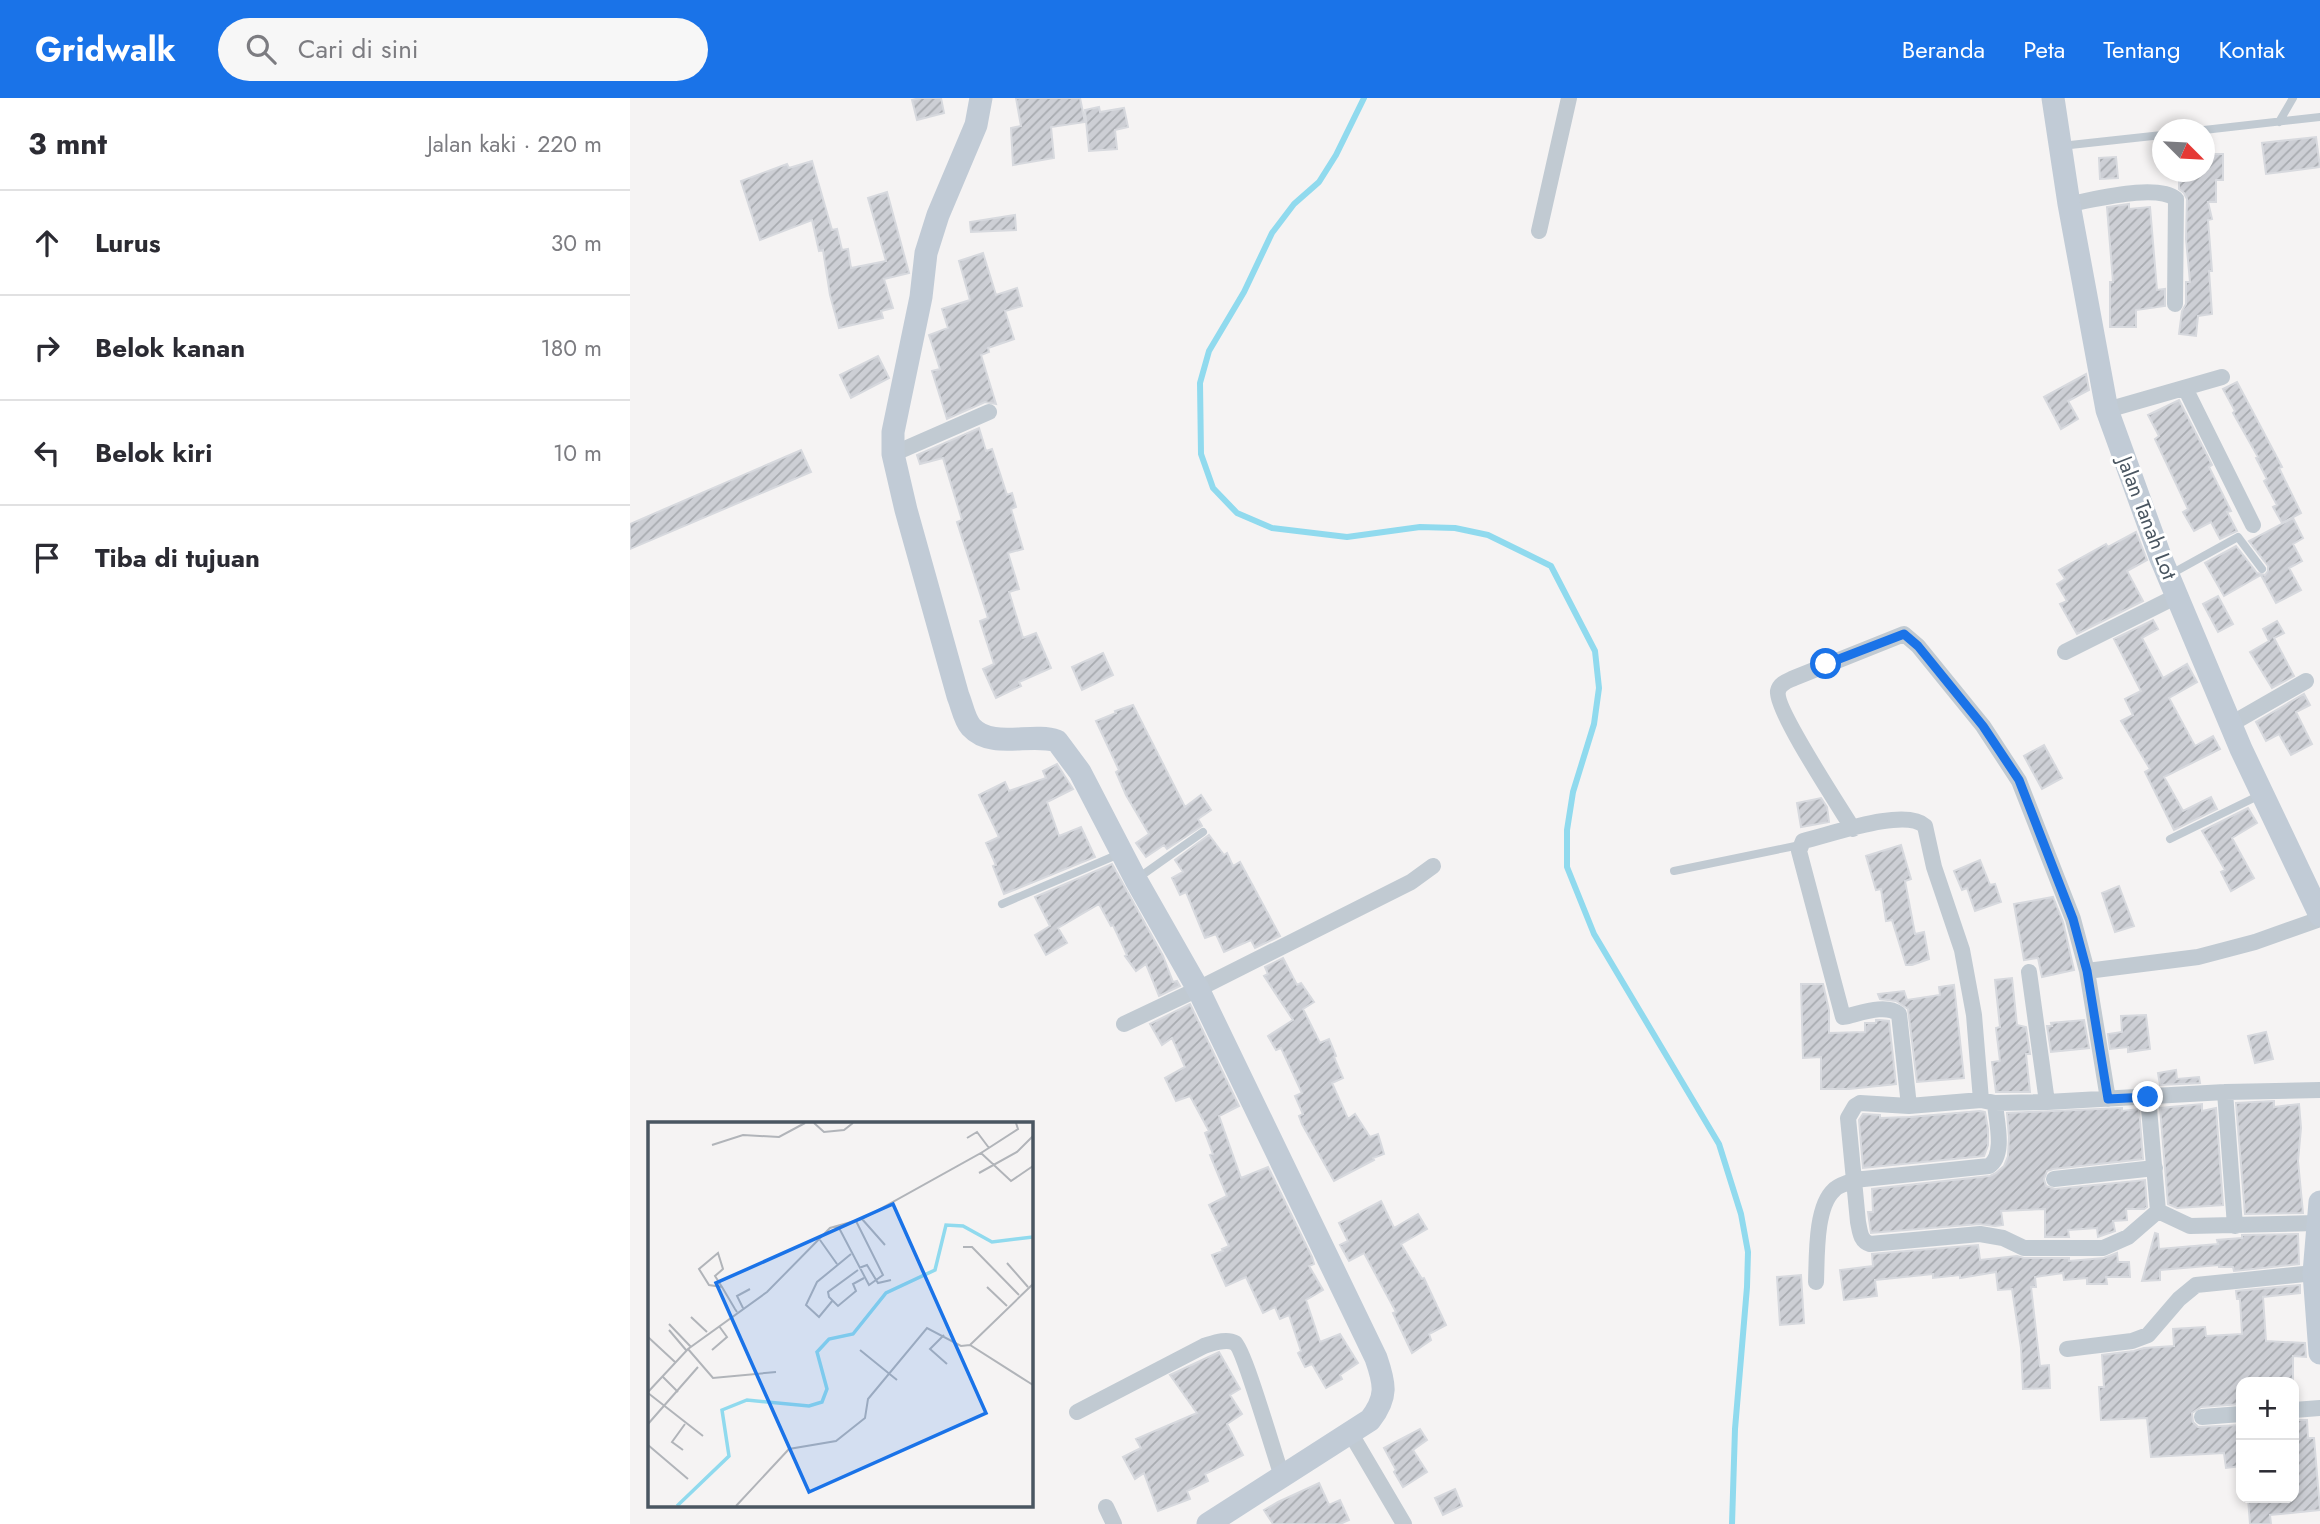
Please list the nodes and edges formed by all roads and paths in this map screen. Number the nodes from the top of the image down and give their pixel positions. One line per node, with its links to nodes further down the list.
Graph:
1 (981, 98): 17 (street)
2 (1569, 98): 11 (street)
3 (2053, 98): 9 (street, Jalan Tanah Lot)
4 (2293, 98): 6 (lane)
5 (2320, 117): 6 (lane)
6 (2279, 121): 7 (lane)
7 (2215, 129)
8 (2152, 136): 9 (lane)
9 (2060, 146): 10 (street, Jalan Tanah Lot)
10 (2069, 204): 12 (street); 15 (street, Jalan Tanah Lot)
11 (1539, 231)
12 (2175, 303)
13 (2222, 377): 14 (street)
14 (2185, 388): 15 (street); 18 (street)
15 (2107, 410): 20 (street, Jalan Tanah Lot)
16 (989, 412): 17 (street)
17 (893, 454): 29 (street)
18 (2253, 525)
19 (2262, 569): 20 (lane)
20 (2173, 586): 21 (street); 23 (street, Jalan Tanah Lot)
21 (2065, 652)
22 (2306, 681): 23 (street)
23 (2231, 724): 24 (street, Jalan Tanah Lot)
24 (2263, 793): 27 (lane); 34 (street, Jalan Tanah Lot)
25 (1853, 829): 28 (street); 35 (street); 43 (street)
26 (1203, 832): 32 (lane)
27 (2171, 839)
28 (1800, 845): 31 (lane); 45 (street)
29 (1122, 853): 32 (street); 33 (lane)
30 (1433, 866): 37 (street)
31 (1674, 871)
32 (1136, 880): 37 (street)
33 (1002, 904)
34 (2320, 917): 35 (street)
35 (2087, 971): 42 (street)
36 (2029, 972): 44 (street)
37 (1198, 989): 38 (street); 61 (street)
38 (1124, 1024)
39 (2320, 1090): 40 (street)
40 (2225, 1092): 41 (street); 51 (street)
41 (2148, 1097): 42 (street); 46 (street)
42 (2108, 1099): 44 (street)
43 (1988, 1101): 44 (street); 45 (street); 48 (street)
44 (2047, 1102)
45 (1909, 1106): 48 (street)
46 (2155, 1168): 47 (street); 50 (street)
47 (2054, 1179)
48 (1854, 1180): 50 (street); 53 (street)
49 (2319, 1209): 51 (street); 52 (street)
50 (2158, 1211): 51 (street)
51 (2235, 1226)
52 (2314, 1273): 54 (street); 55 (street)
53 (1816, 1282)
54 (2067, 1349)
55 (2320, 1353)
56 (2320, 1408): 57 (street)
57 (2299, 1410)
58 (1077, 1412): 62 (street)
59 (2236, 1414): 60 (street)
60 (2202, 1417)
61 (1351, 1434): 62 (street); 66 (street)
62 (1282, 1476): 65 (street)
63 (1105, 1507): 64 (street)
64 (1114, 1524)
65 (1208, 1524)
66 (1404, 1524)

